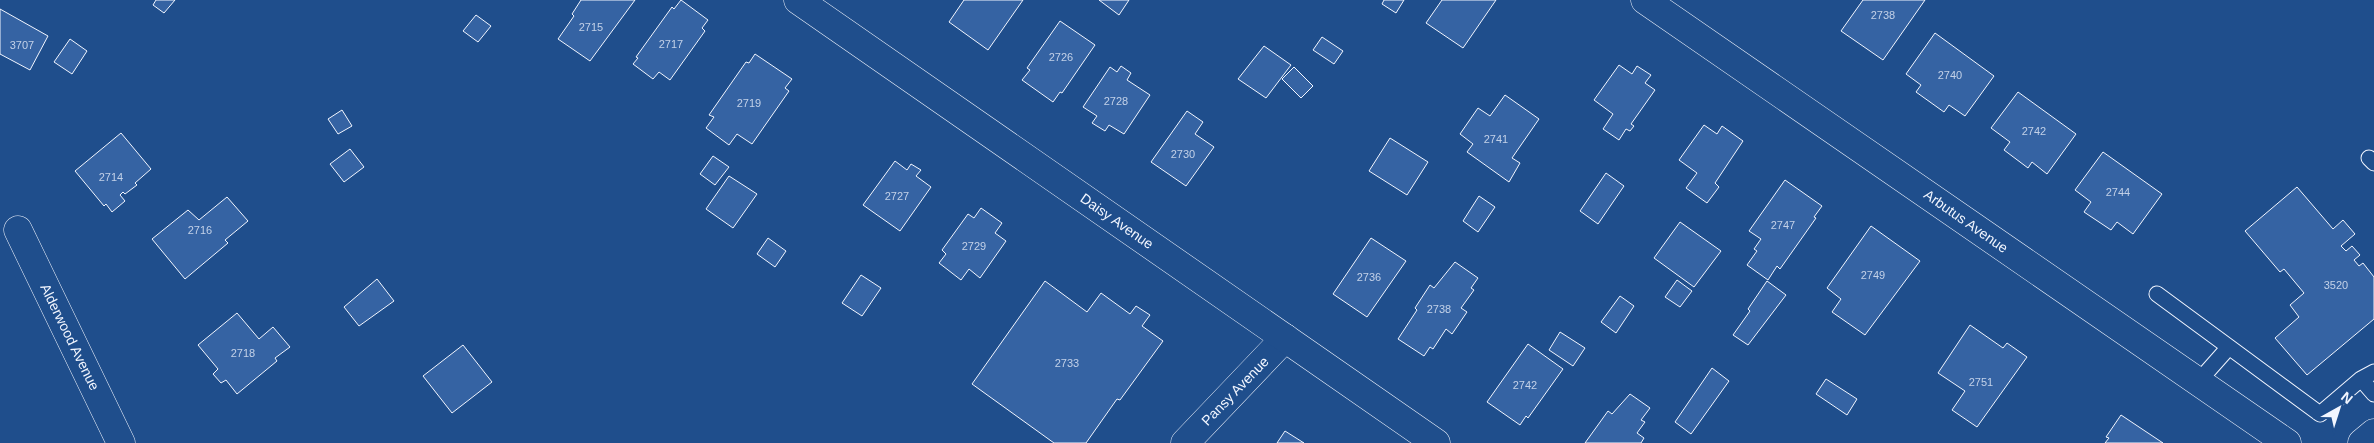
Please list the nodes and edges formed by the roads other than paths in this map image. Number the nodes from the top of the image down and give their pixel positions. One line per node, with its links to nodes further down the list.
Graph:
1 (798, 0): 5 (street, Daisy Avenue)
2 (1644, 0): 8 (street, Arbutus Avenue)
3 (18, 230): 11 (street, Alderwood Avenue)
4 (2157, 294): 6 (lane)
5 (1285, 338): 12 (street, Pansy Avenue); 13 (street, Daisy Avenue)
6 (2229, 347): 7 (lane); 8 (lane)
7 (2368, 376): 9 (lane)
8 (2198, 382): 14 (street, Arbutus Avenue)
9 (2374, 394)
10 (2374, 433): 15 (street)
11 (121, 443)
12 (1185, 443)
13 (1436, 443)
14 (2287, 443)
15 (2362, 443)

